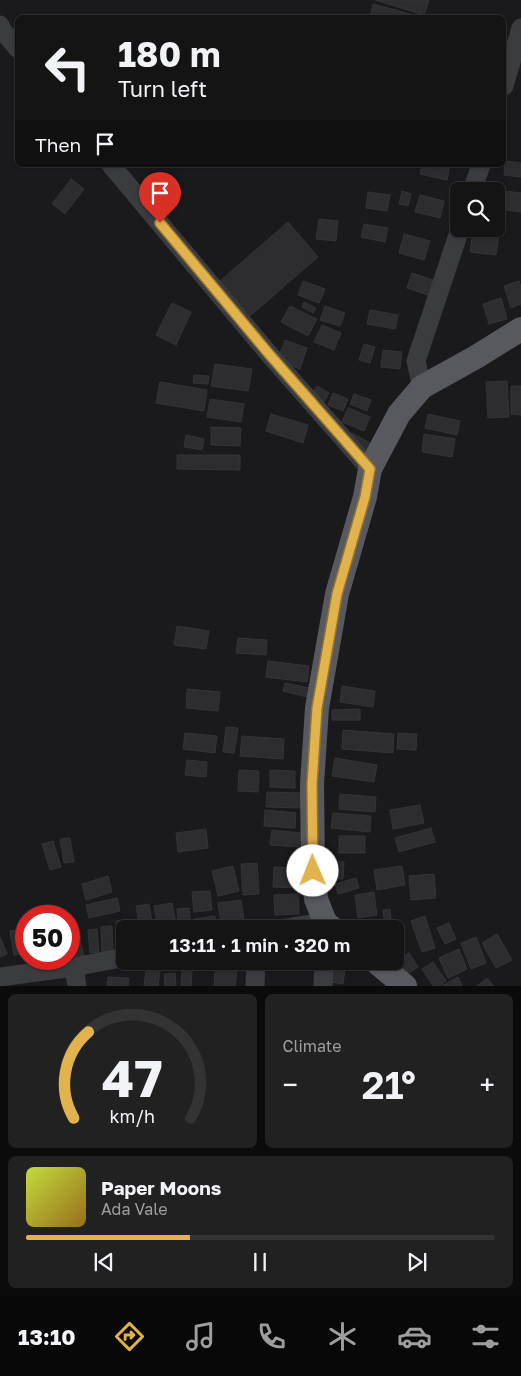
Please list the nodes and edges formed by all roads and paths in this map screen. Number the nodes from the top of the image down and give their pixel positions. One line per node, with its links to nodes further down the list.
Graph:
1 (0, 25): 3 (street)
2 (521, 28): 4 (street)
3 (15, 46)
4 (506, 79)
5 (113, 167): 11 (street)
6 (480, 167): 7 (street)
7 (475, 182)
8 (457, 237): 10 (street)
9 (521, 329): 10 (main road)
10 (422, 387): 11 (main road)
11 (370, 469): 12 (main road)
12 (325, 920)
13 (116, 959): 14 (street)
14 (80, 966)
15 (54, 970): 20 (street)
16 (74, 970): 21 (street)
17 (256, 970): 22 (street)
18 (324, 970): 23 (street)
19 (386, 970): 24 (main road)
20 (0, 978)
21 (77, 986)
22 (255, 986)
23 (324, 986)
24 (405, 986)

